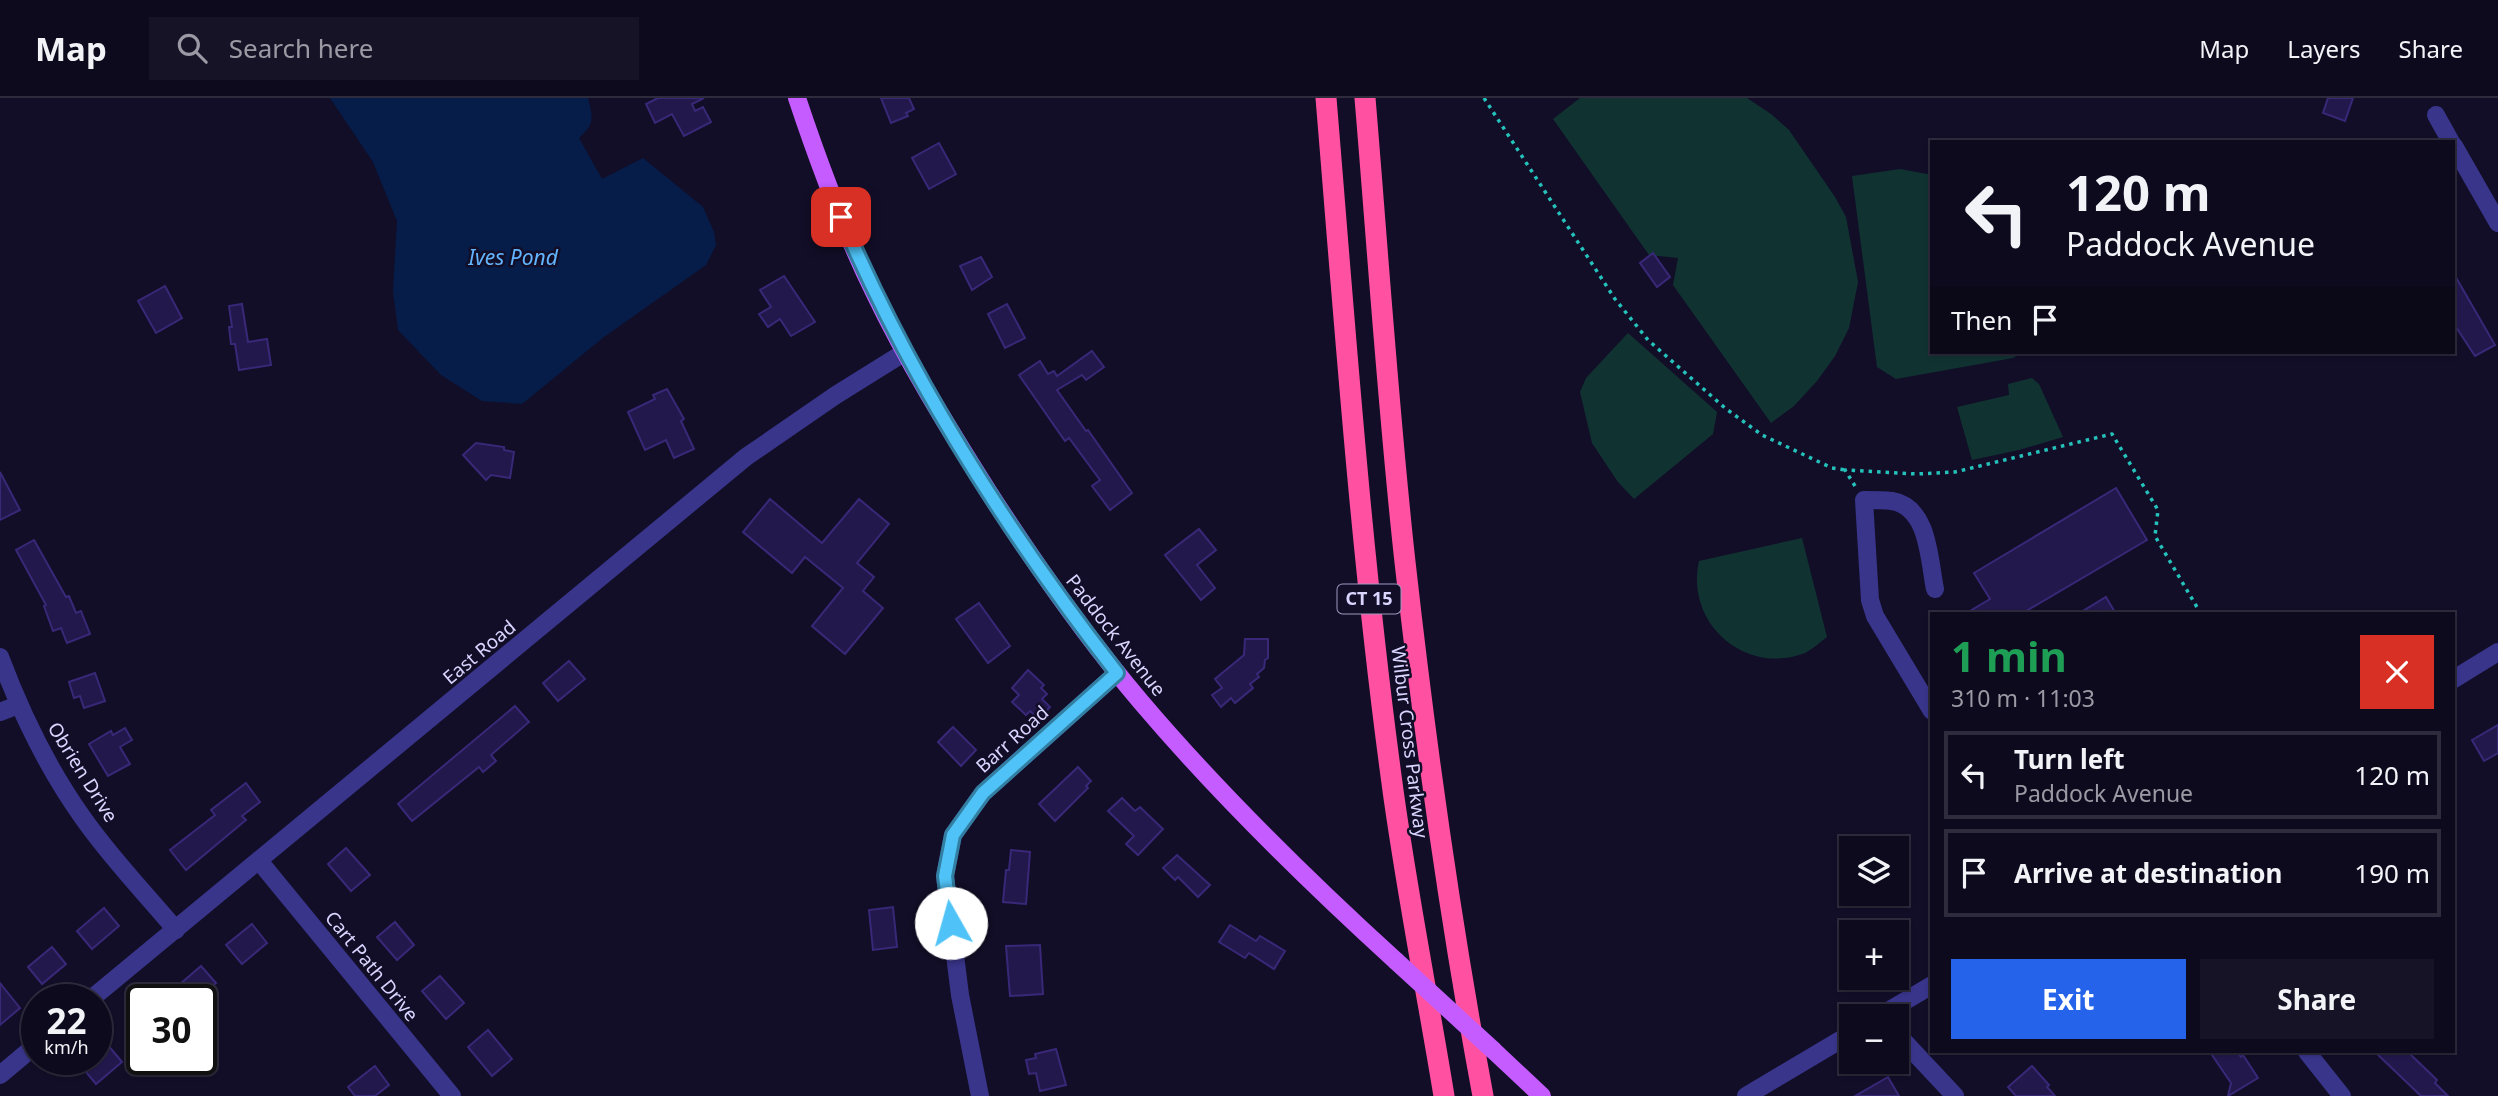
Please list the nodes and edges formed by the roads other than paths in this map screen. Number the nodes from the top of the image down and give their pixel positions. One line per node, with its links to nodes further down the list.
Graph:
1 (797, 98): 8 (main road, Paddock Avenue)
2 (1326, 98): 29 (highway, Wilbur Cross Parkway / CT 15)
3 (1365, 98): 30 (highway, Wilbur Cross Parkway / CT 15)
4 (2436, 116): 5 (street)
5 (2450, 140)
6 (2455, 149): 7 (street)
7 (2498, 223)
8 (905, 352): 12 (main road, Paddock Avenue); 17 (street, East Road)
9 (1935, 589): 15 (street)
10 (2498, 652): 13 (street)
11 (0, 657): 14 (street, Obrien Drive)
12 (1117, 673): 28 (street, Barr Road); 31 (main road, Paddock Avenue, bridge)
13 (2455, 678)
14 (18, 705): 16 (street); 18 (street, Obrien Drive)
15 (1930, 708)
16 (0, 712)
17 (260, 862): 18 (street, East Road); 27 (street, Cart Path Drive)
18 (176, 930): 19 (street, East Road)
19 (110, 984)
20 (1930, 986): 21 (street)
21 (1900, 1004)
22 (1839, 1041): 32 (street)
23 (1909, 1047): 33 (street)
24 (2308, 1053): 34 (street)
25 (21, 1057): 26 (street)
26 (0, 1075)
27 (444, 1093)
28 (980, 1096)
29 (1444, 1096)
30 (1483, 1096)
31 (1542, 1096)
32 (1746, 1096)
33 (1955, 1096)
34 (2342, 1096)

